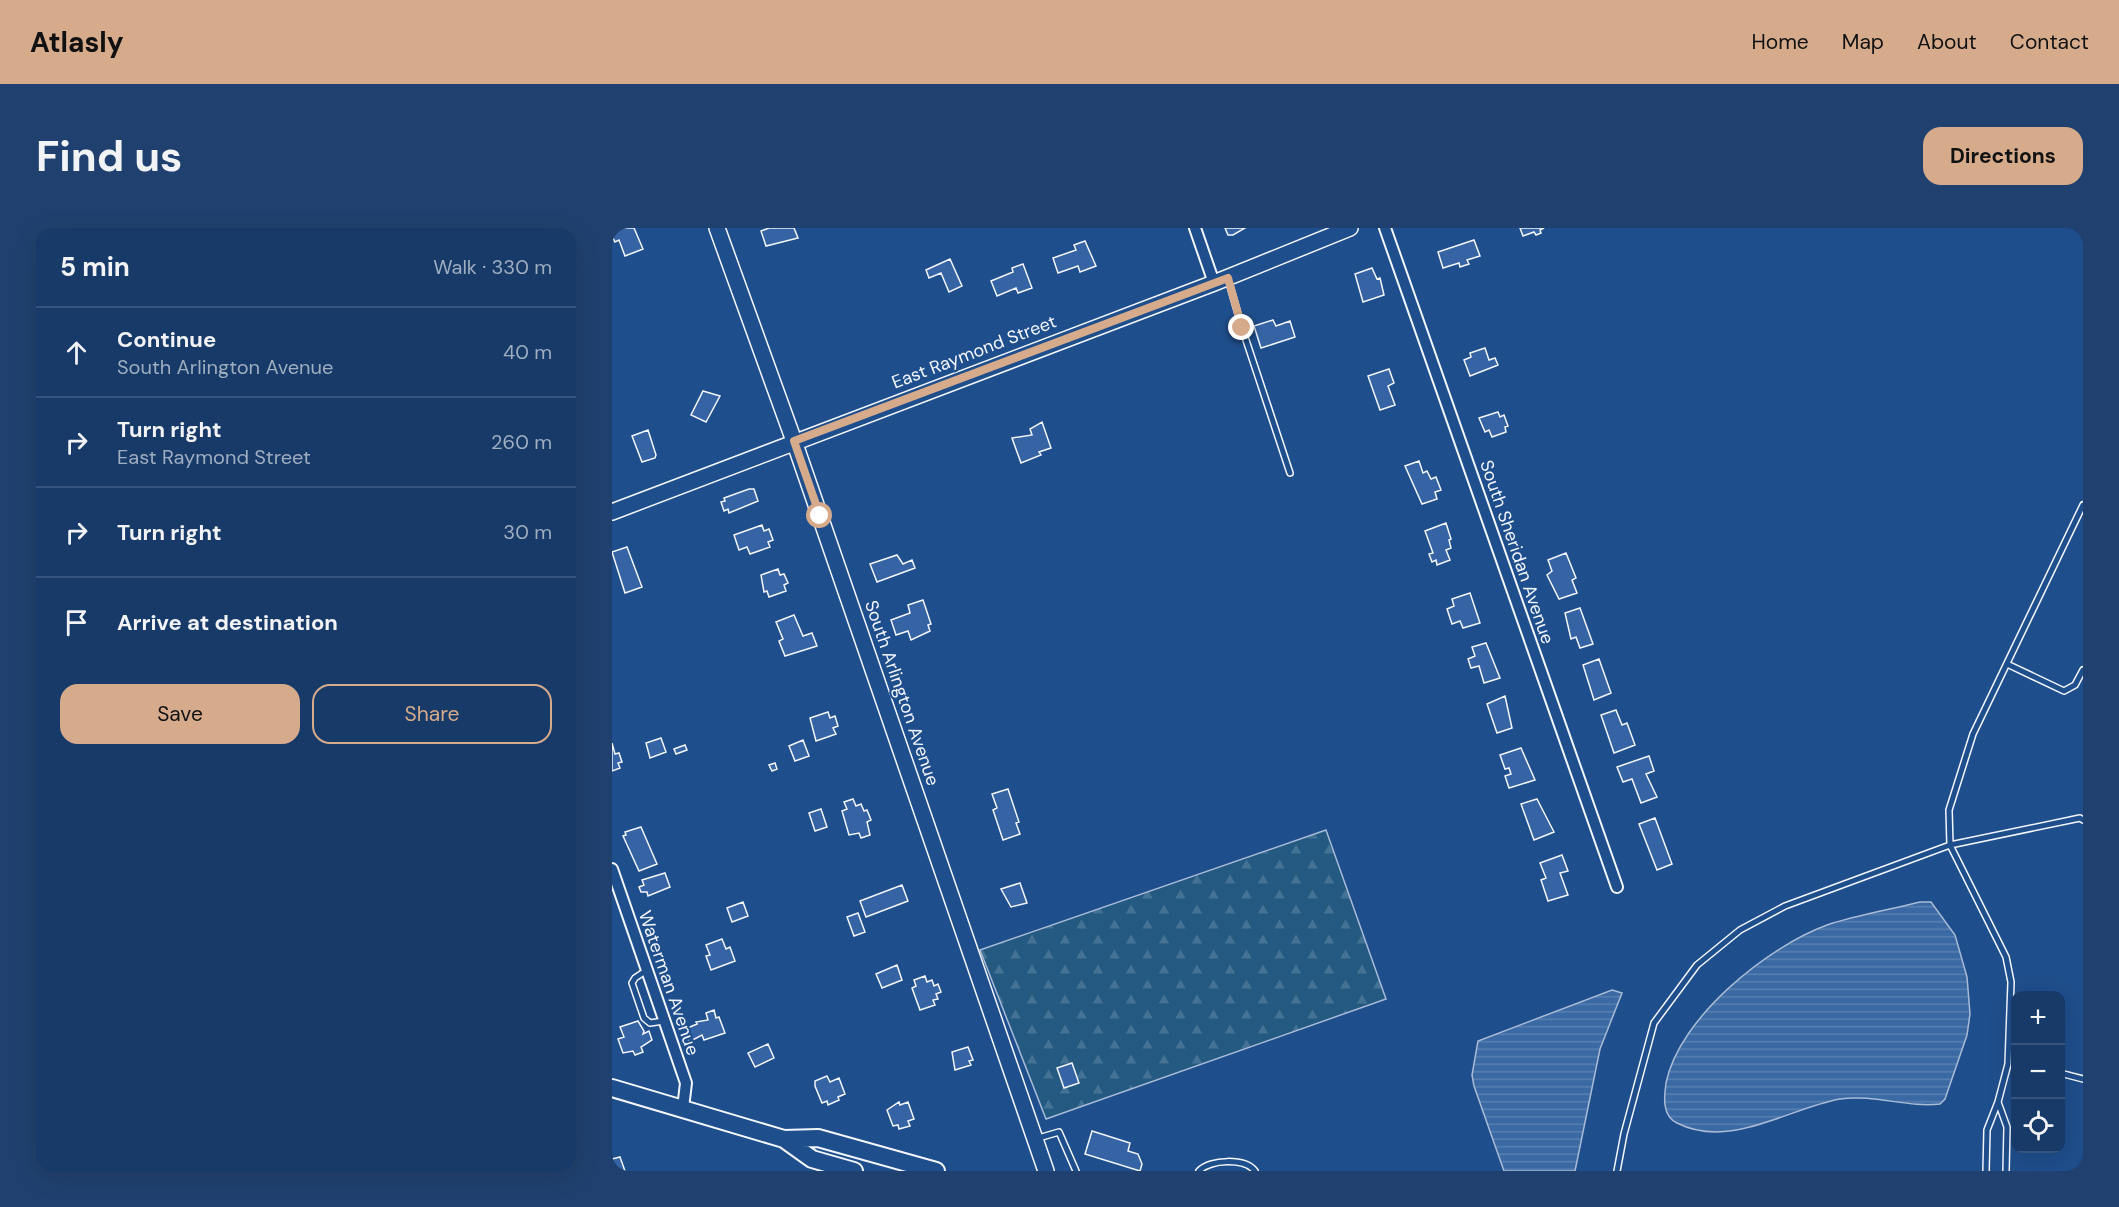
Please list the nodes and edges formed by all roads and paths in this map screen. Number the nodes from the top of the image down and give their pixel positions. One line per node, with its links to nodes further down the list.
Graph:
1 (717, 228): 6 (main road, South Arlington Avenue)
2 (1195, 228): 5 (street)
3 (1350, 228): 5 (main road, East Raymond Street)
4 (1385, 228): 16 (street, South Sheridan Avenue)
5 (1221, 280): 6 (main road, East Raymond Street); 7 (lane)
6 (794, 441): 9 (main road, East Raymond Street); 27 (main road, South Arlington Avenue)
7 (1290, 473)
8 (2083, 506): 10 (lane)
9 (612, 512)
10 (2007, 664): 11 (lane); 14 (lane)
11 (2083, 670)
12 (2083, 811): 13 (lane)
13 (2081, 819): 14 (lane)
14 (1950, 845): 19 (lane); 34 (lane)
15 (612, 869): 17 (street, Waterman Avenue)
16 (1617, 887)
17 (647, 970): 18 (street, Waterman Avenue); 18 (lane)
18 (665, 1021): 25 (street, Waterman Avenue)
19 (2008, 1064): 20 (lane); 24 (lane)
20 (2011, 1064)
21 (2065, 1074): 22 (lane)
22 (2083, 1079)
23 (612, 1088): 25 (main road)
24 (1998, 1102): 35 (lane); 36 (lane)
25 (683, 1108): 26 (main road)
26 (784, 1138): 28 (main road); 29 (main road)
27 (1035, 1139): 30 (main road, South Arlington Avenue); 31 (lane)
28 (855, 1171)
29 (936, 1171)
30 (1046, 1171)
31 (1075, 1171)
32 (1199, 1171): 33 (lane)
33 (1255, 1171)
34 (1617, 1171)
35 (1986, 1171)
36 (2006, 1171)

